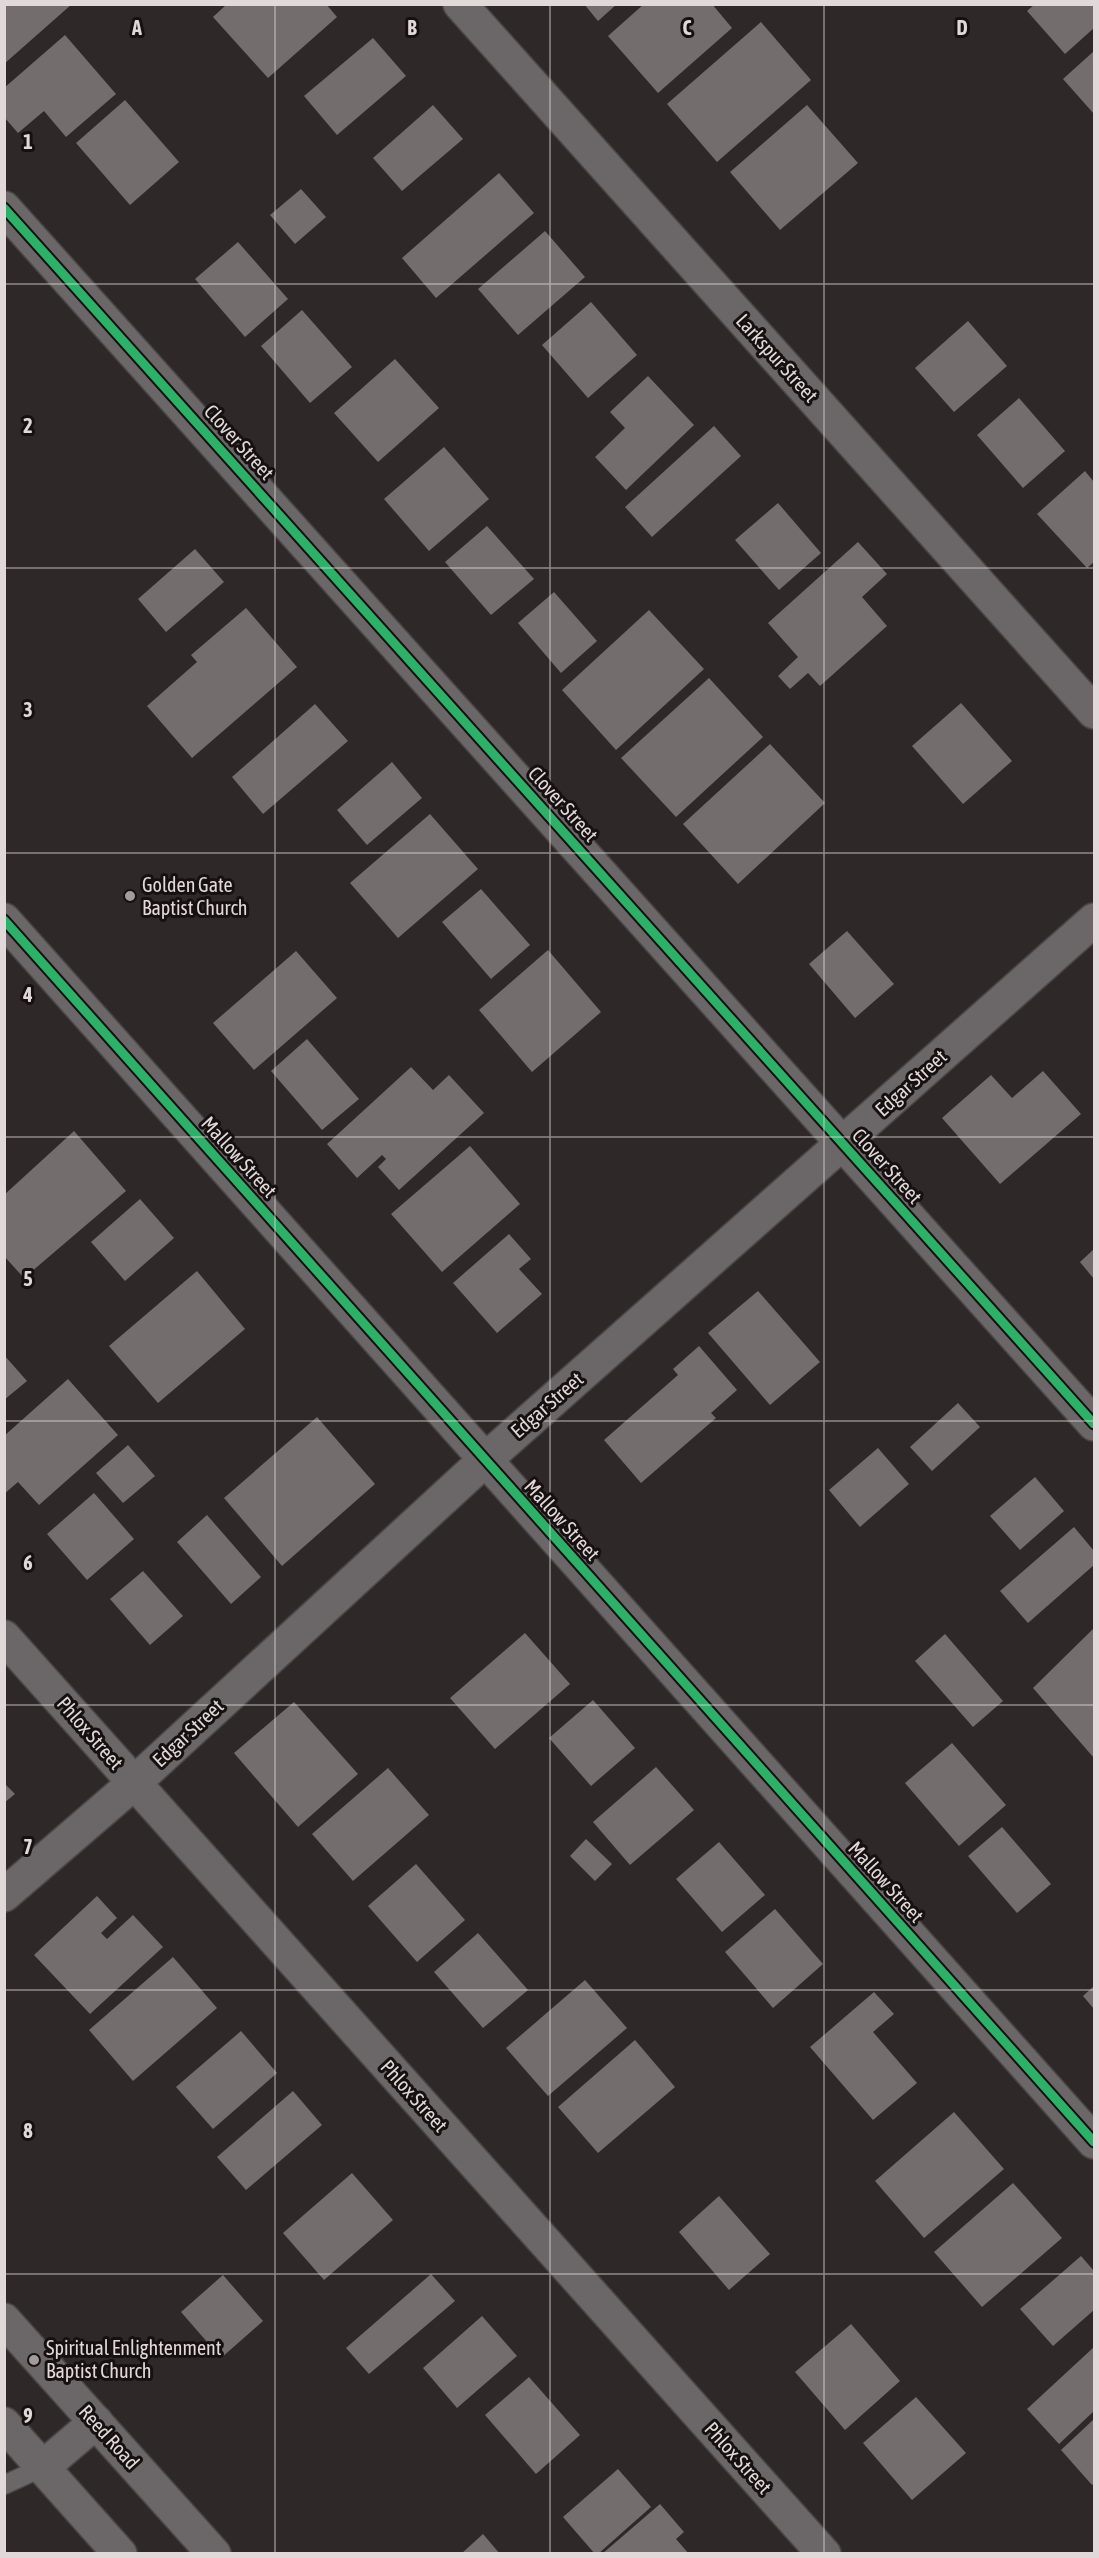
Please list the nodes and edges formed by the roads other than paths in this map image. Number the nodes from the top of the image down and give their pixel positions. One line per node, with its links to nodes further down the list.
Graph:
1 (460, 4): 3 (street, Larkspur Street)
2 (4, 208): 6 (street, Clover Street)
3 (1095, 712)
4 (4, 920): 8 (street, Mallow Street)
5 (1095, 920): 6 (street, Edgar Street)
6 (843, 1143): 7 (street, Clover Street); 8 (street, Edgar Street)
7 (1095, 1424)
8 (485, 1460): 10 (street, Edgar Street); 12 (street, Mallow Street)
9 (4, 1637): 10 (street, Phlox Street)
10 (134, 1783): 11 (street, Edgar Street); 20 (street, Phlox Street)
11 (4, 1895)
12 (1095, 2142)
13 (4, 2320): 14 (street, Reed Road)
14 (96, 2422): 16 (street); 19 (street, Reed Road)
15 (4, 2424): 16 (street)
16 (44, 2467): 17 (lane); 18 (street)
17 (4, 2485)
18 (120, 2553)
19 (214, 2553)
20 (824, 2553)

